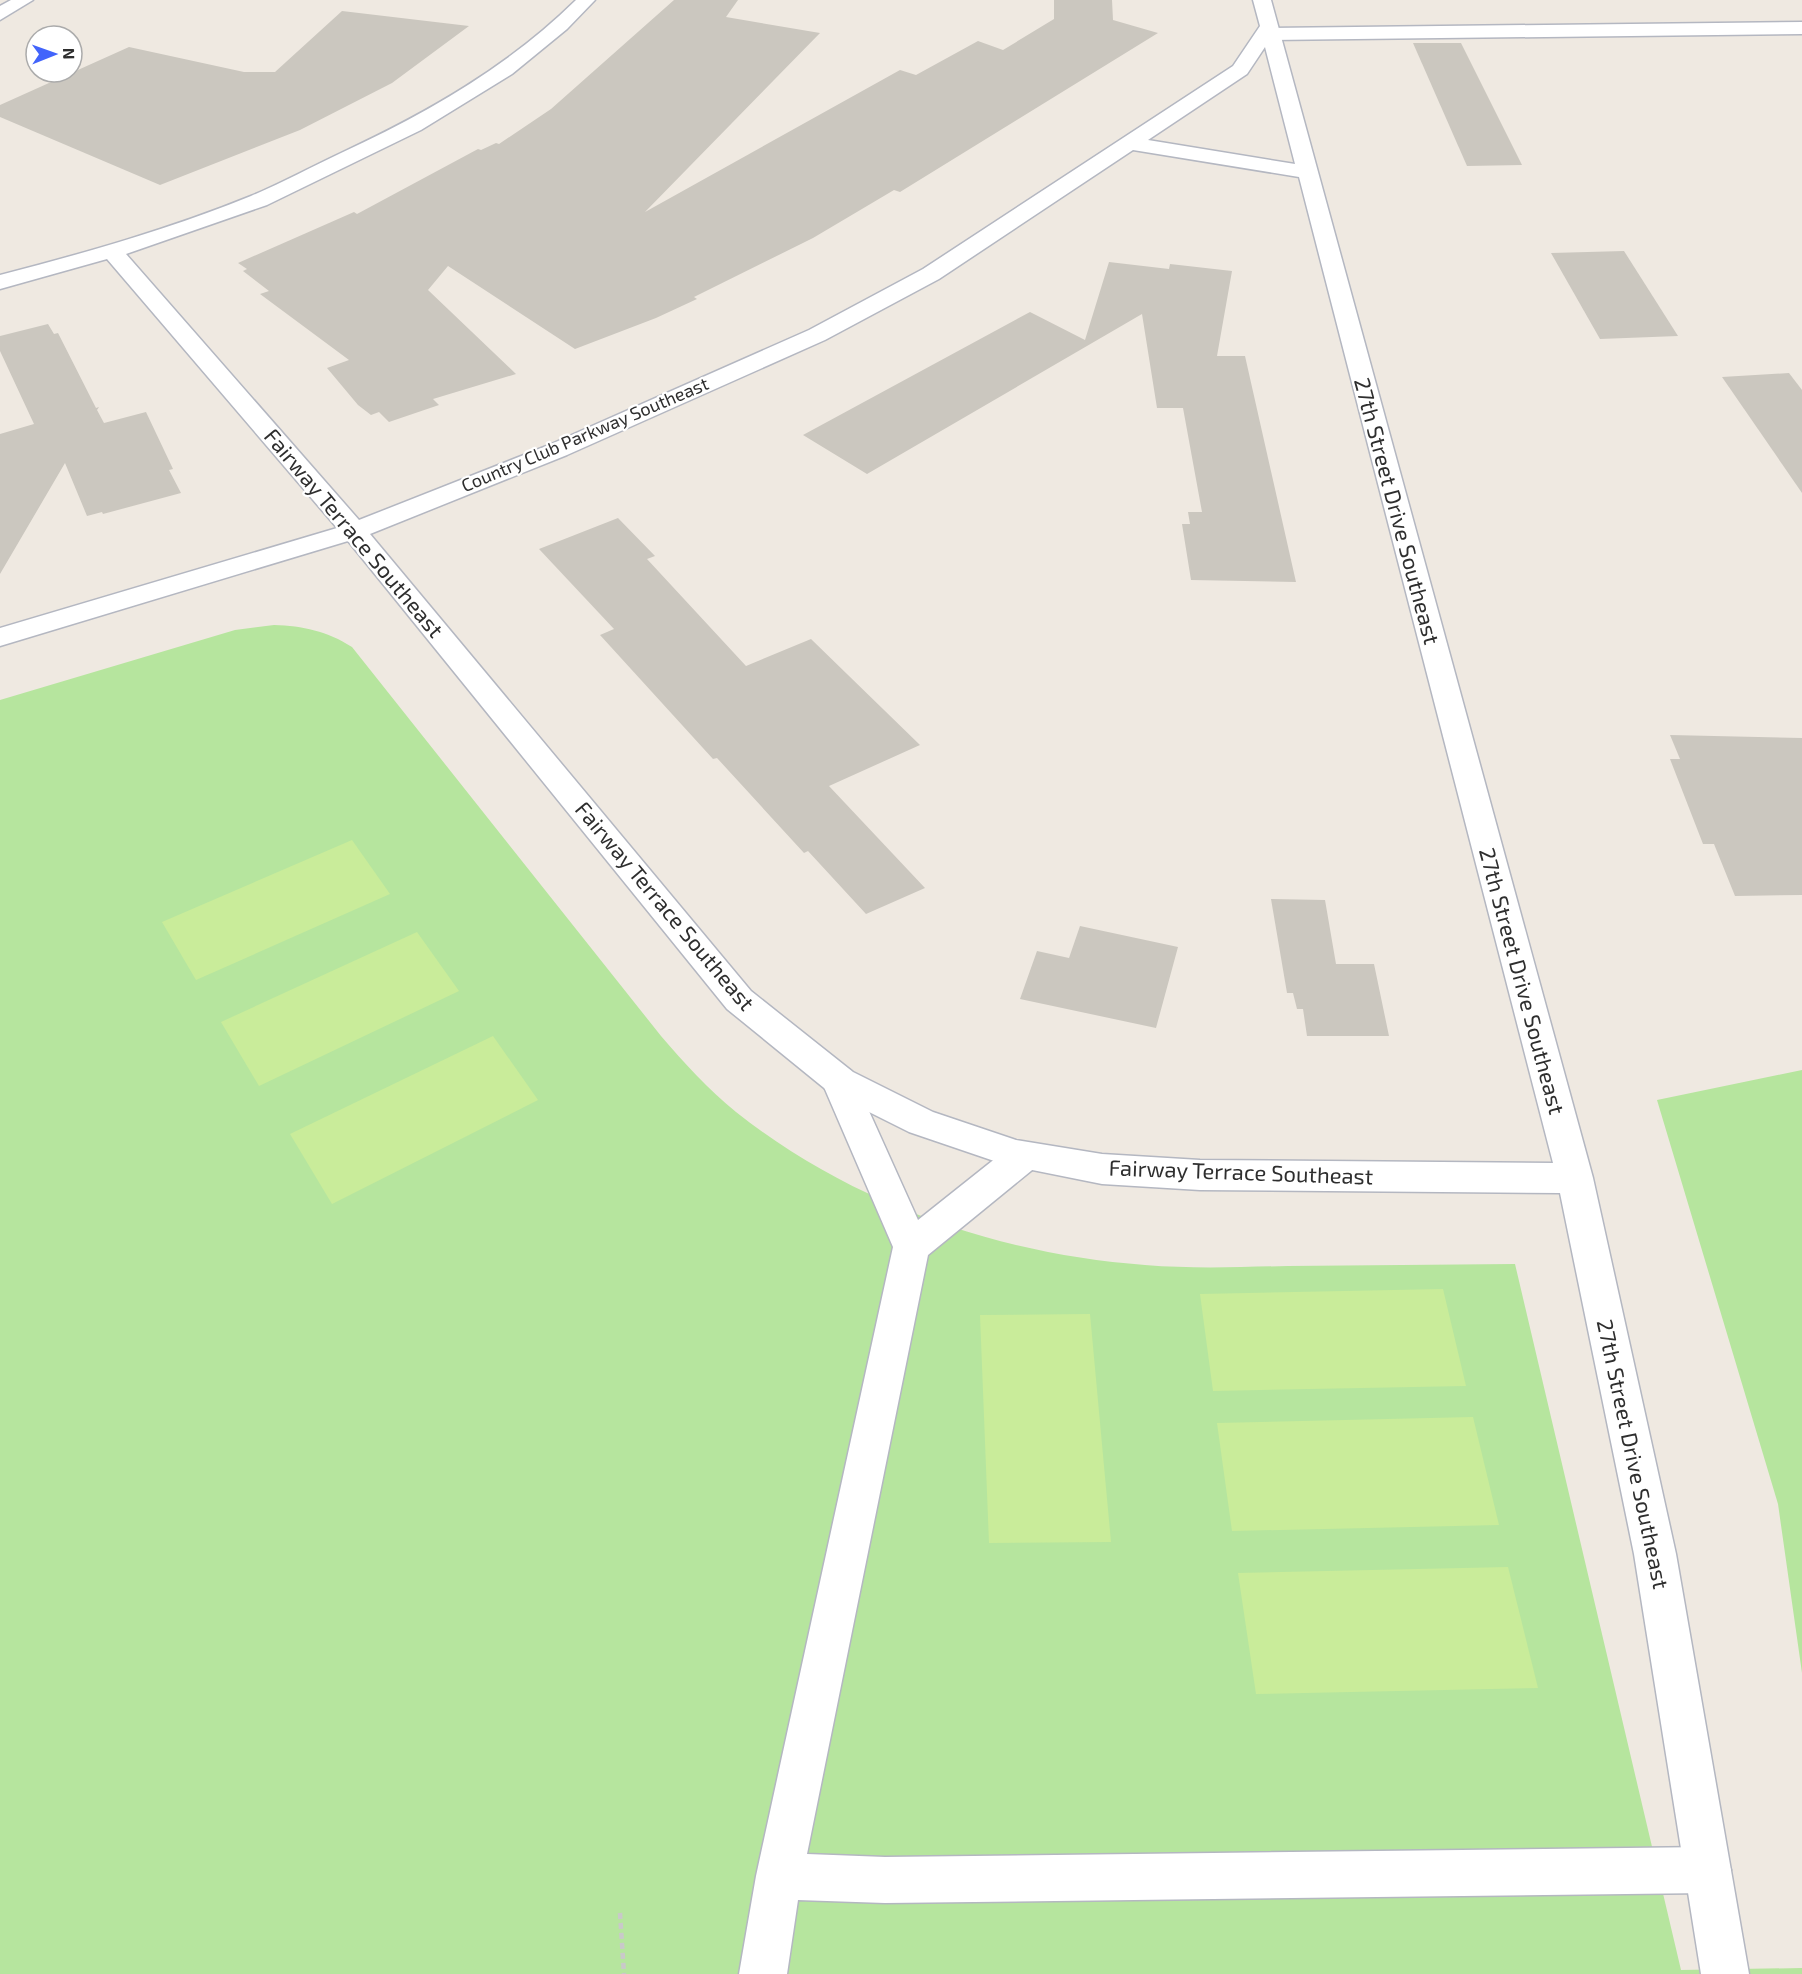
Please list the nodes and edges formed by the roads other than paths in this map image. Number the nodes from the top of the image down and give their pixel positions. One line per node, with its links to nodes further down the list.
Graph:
1 (24, 0): 3 (street)
2 (586, 0): 8 (street)
3 (0, 14)
4 (1267, 21): 5 (street); 6 (street, Country Club Parkway Southeast); 7 (street, 27th Street Drive Southeast)
5 (1802, 28)
6 (1130, 143): 7 (street); 10 (street, Country Club Parkway Southeast)
7 (1306, 172): 14 (street, 27th Street Drive Southeast)
8 (113, 252): 9 (street); 10 (street, Fairway Terrace Southeast)
9 (0, 282)
10 (354, 531): 11 (street, Country Club Parkway Southeast); 12 (street, Fairway Terrace Southeast)
11 (0, 637)
12 (838, 1080): 13 (street, Fairway Terrace Southeast); 15 (street)
13 (1024, 1156): 14 (street, Fairway Terrace Southeast); 15 (street)
14 (1575, 1178): 16 (street, 27th Street Drive Southeast)
15 (911, 1247): 17 (street)
16 (1708, 1870): 17 (street); 19 (street, 27th Street Drive Southeast)
17 (779, 1876): 18 (street)
18 (763, 1974)
19 (1725, 1974)

